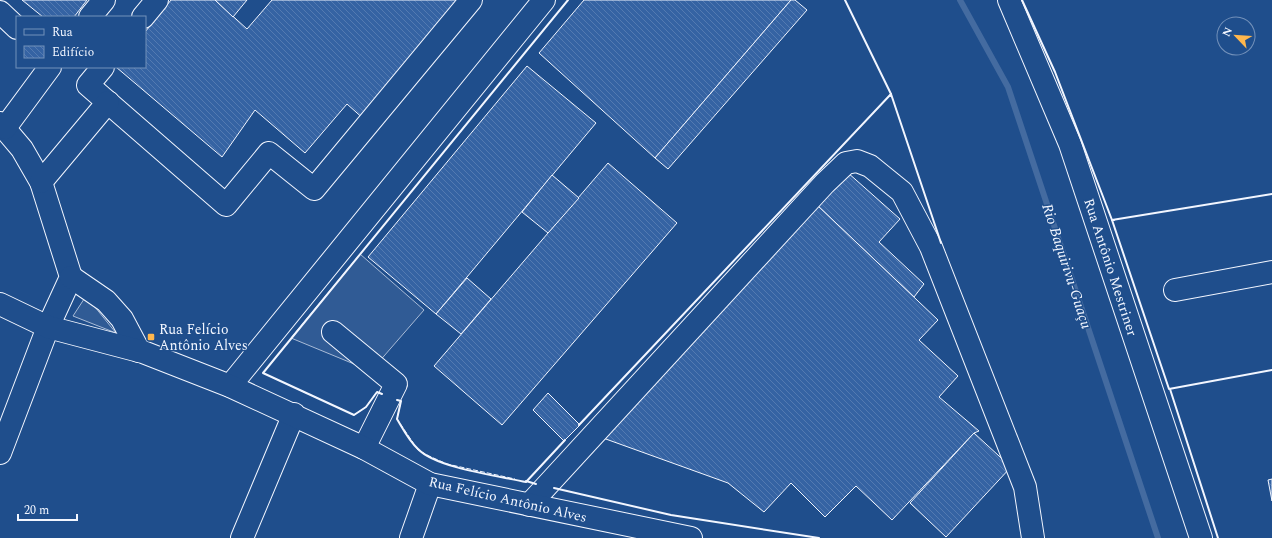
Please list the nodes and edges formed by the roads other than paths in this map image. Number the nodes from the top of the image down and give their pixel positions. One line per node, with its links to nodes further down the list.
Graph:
1 (104, 0): 7 (street)
2 (157, 0): 8 (street)
3 (471, 0): 12 (street)
4 (544, 0): 22 (street)
5 (1009, 0): 32 (street, Rua Antônio Mestriner)
6 (0, 12): 9 (street)
7 (91, 16)
8 (145, 16)
9 (16, 27)
10 (49, 68): 13 (street)
11 (102, 68): 12 (street)
12 (108, 102): 14 (street)
13 (2, 126): 14 (street)
14 (41, 182): 16 (street)
15 (1272, 272): 17 (street)
16 (72, 277): 19 (street); 21 (street)
17 (1175, 290)
18 (0, 304): 19 (street, Rua Felício Antônio Alves)
19 (48, 327): 21 (street, Rua Felício Antônio Alves); 25 (street)
20 (334, 332): 24 (street)
21 (139, 351): 22 (street, Rua Felício Antônio Alves)
22 (230, 386): 23 (street, Rua Felício Antônio Alves)
23 (294, 414): 24 (street, Rua Felício Antônio Alves); 28 (street)
24 (364, 448): 26 (street, Rua Felício Antônio Alves)
25 (0, 453)
26 (430, 484): 27 (street, Rua Felício Antônio Alves); 29 (street)
27 (529, 505): 30 (street, Rua Felício Antônio Alves); 31 (street)
28 (242, 538)
29 (410, 538)
30 (691, 538)
31 (1033, 538)
32 (1200, 538)

